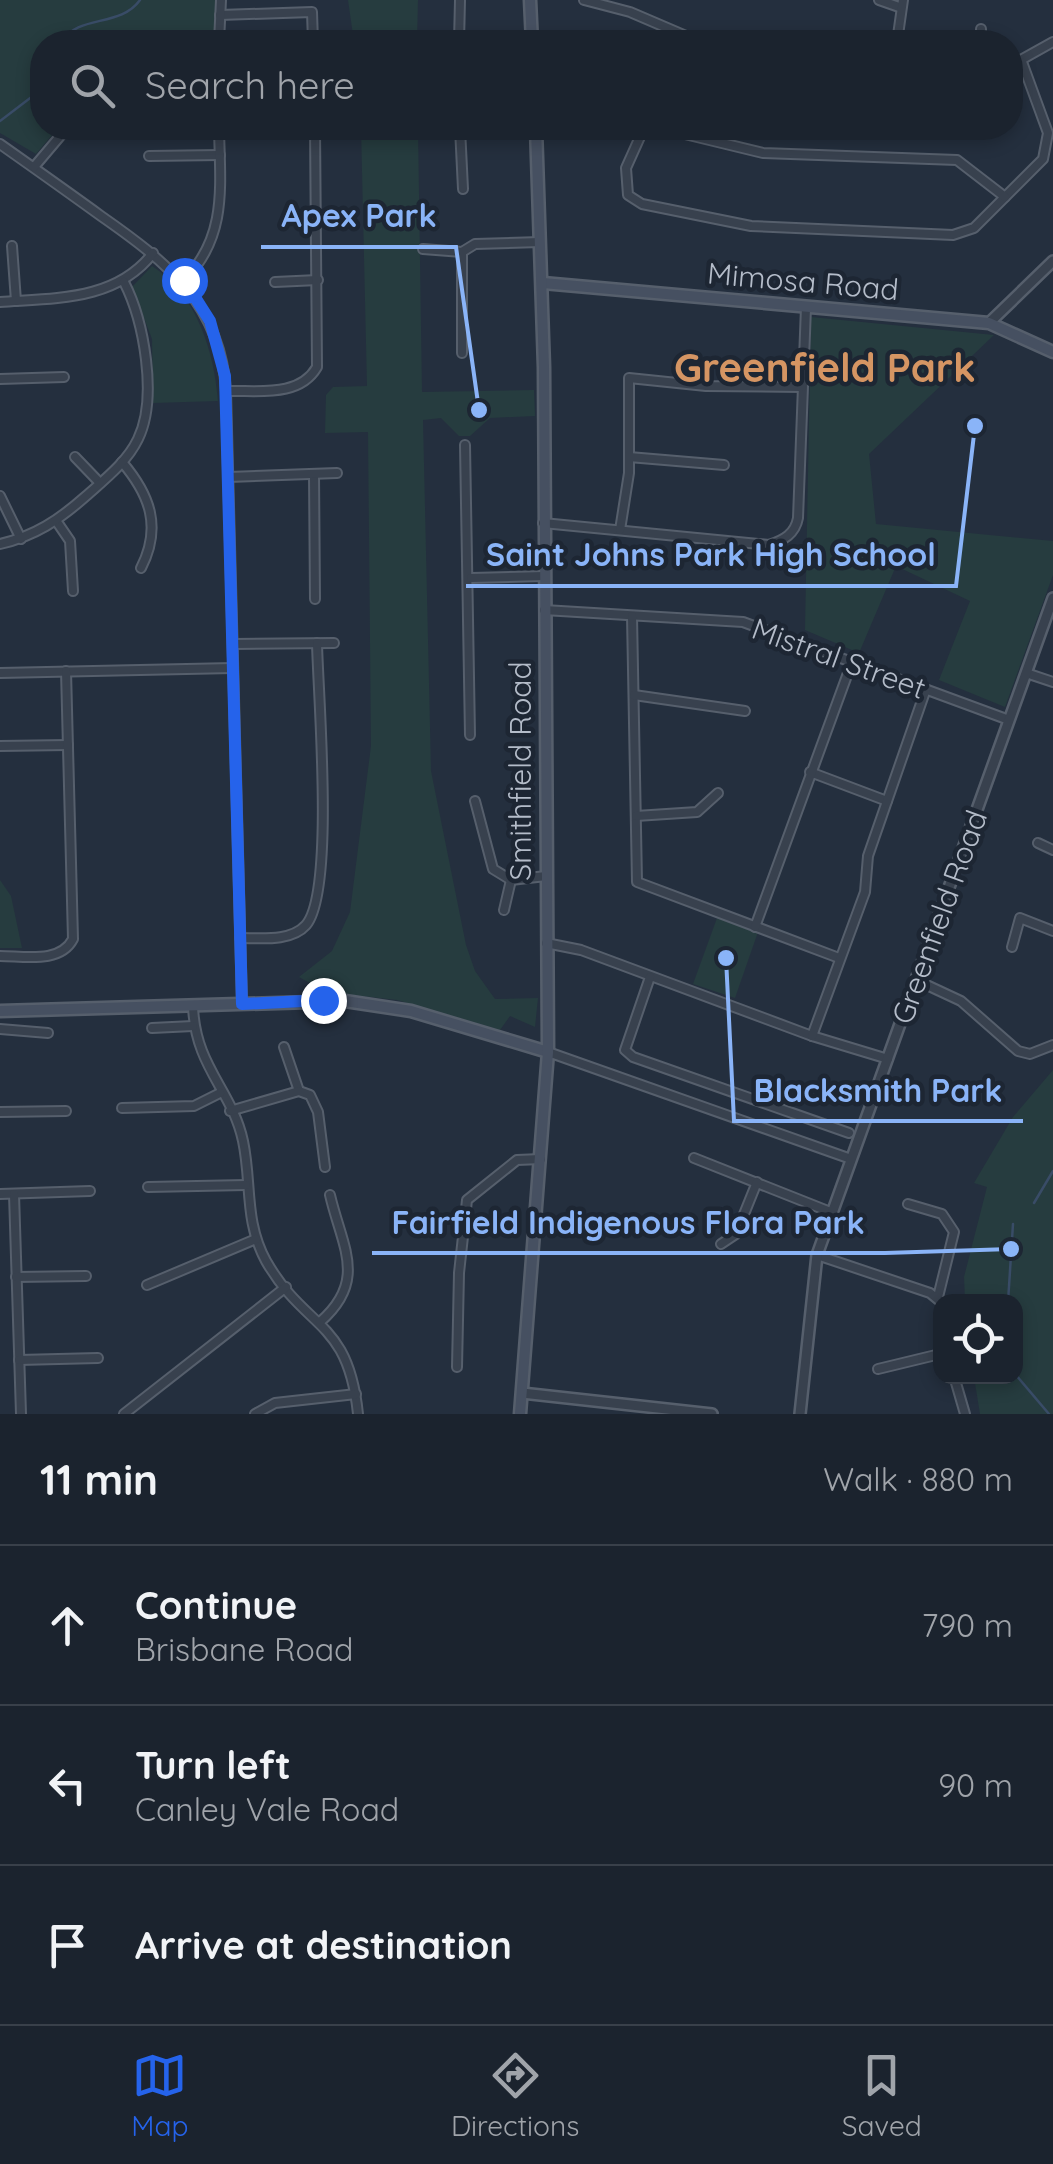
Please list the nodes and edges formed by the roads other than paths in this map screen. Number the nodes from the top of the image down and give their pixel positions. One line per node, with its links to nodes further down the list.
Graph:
1 (221, 0): 8 (street)
2 (460, 0): 11 (street)
3 (530, 0): 12 (main road)
4 (584, 0): 6 (street)
5 (879, 0): 7 (street)
6 (610, 3): 13 (street)
7 (901, 3): 14 (street)
8 (220, 16): 9 (street); 10 (street)
9 (220, 30)
10 (313, 30)
11 (460, 30)
12 (531, 30)
13 (665, 30)
14 (899, 30)
15 (1053, 42): 16 (street)
16 (1023, 61)
17 (1023, 65): 18 (street)
18 (1050, 134): 32 (street)
19 (57, 140): 29 (street)
20 (220, 140): 27 (street)
21 (315, 140): 41 (street)
22 (461, 140): 30 (street)
23 (536, 140): 34 (main road, Smithfield Road)
24 (639, 140): 31 (street)
25 (709, 140): 32 (street)
26 (0, 144): 29 (street)
27 (220, 155): 28 (street); 40 (street)
28 (149, 156)
29 (34, 167): 38 (street)
30 (463, 189)
31 (628, 194): 32 (street); 33 (street)
32 (1006, 197)
33 (619, 202)
34 (540, 242): 37 (street); 44 (main road, Smithfield Road)
35 (12, 246): 45 (street)
36 (424, 249): 37 (street)
37 (462, 252): 50 (street)
38 (152, 253): 40 (street); 42 (street)
39 (1053, 261): 48 (street)
40 (184, 280): 54 (street)
41 (318, 280): 43 (street); 54 (street)
42 (124, 282): 45 (street); 58 (street)
43 (275, 282)
44 (543, 284): 47 (main road, Mimosa Road); 66 (main road, Smithfield Road)
45 (16, 301): 46 (street)
46 (0, 302)
47 (806, 307): 48 (main road, Mimosa Road); 53 (street)
48 (989, 323): 49 (main road, Mimosa Road)
49 (1053, 352)
50 (462, 353)
51 (64, 377): 52 (street)
52 (0, 379)
53 (802, 387): 57 (street); 67 (street)
54 (226, 391): 62 (street)
55 (465, 445): 72 (street)
56 (75, 456): 63 (street)
57 (629, 457): 59 (street); 67 (street)
58 (122, 462): 63 (street); 70 (street)
59 (724, 465)
60 (337, 473): 61 (street)
61 (314, 474): 62 (street); 74 (street)
62 (229, 476): 80 (street)
63 (100, 483): 65 (street)
64 (0, 496): 68 (street)
65 (57, 522): 68 (street); 73 (street)
66 (543, 523): 67 (street); 71 (main road, Smithfield Road)
67 (620, 530)
68 (22, 540): 69 (street)
69 (0, 544)
70 (141, 568)
71 (544, 576): 72 (street); 76 (main road, Smithfield Road)
72 (470, 578): 91 (street)
73 (73, 591)
74 (315, 598)
75 (1053, 598): 85 (street, Greenfield Road)
76 (544, 610): 77 (street, Mistral Street); 101 (main road, Smithfield Road)
77 (632, 616): 81 (street, Mistral Street); 88 (street)
78 (317, 643): 79 (street); 80 (street); 106 (street)
79 (334, 643)
80 (233, 644): 82 (street)
81 (852, 662): 87 (street, Mistral Street); 94 (street)
82 (233, 668): 83 (street); 106 (street)
83 (66, 672): 84 (street); 92 (street)
84 (0, 673)
85 (1026, 673): 86 (street); 90 (street, Greenfield Road)
86 (1053, 682)
87 (926, 689): 90 (street, Mistral Street); 96 (street)
88 (634, 695): 89 (street); 98 (street)
89 (744, 711)
90 (1009, 720): 112 (street, Greenfield Road)
91 (470, 735)
92 (68, 745): 93 (street); 109 (street)
93 (0, 746)
94 (810, 772): 96 (street); 104 (street)
95 (718, 793): 98 (street)
96 (887, 800): 110 (street)
97 (475, 802): 102 (street)
98 (636, 816): 104 (street)
99 (1038, 843): 100 (street)
100 (1053, 850)
101 (546, 876): 102 (street); 107 (main road, Smithfield Road)
102 (511, 880): 103 (street)
103 (504, 910)
104 (755, 926): 110 (street)
105 (1053, 930): 108 (street)
106 (240, 938): 113 (street)
107 (546, 943): 111 (street); 123 (main road, Smithfield Road)
108 (1012, 947)
109 (0, 956)
110 (839, 958): 120 (street)
111 (650, 976): 120 (street); 131 (street)
112 (916, 980): 121 (street); 124 (street, Greenfield Road)
113 (242, 1004): 114 (main road); 123 (main road)
114 (192, 1006): 115 (main road); 116 (street)
115 (0, 1011)
116 (194, 1026): 117 (street); 126 (street)
117 (152, 1028)
118 (0, 1029): 119 (street)
119 (48, 1033)
120 (812, 1036): 124 (street)
121 (1053, 1045)
122 (284, 1047): 125 (street)
123 (548, 1052): 133 (main road, Smithfield Road); 134 (street)
124 (888, 1059): 134 (street, Greenfield Road)
125 (299, 1091): 129 (street); 135 (street)
126 (220, 1093): 127 (street); 129 (street)
127 (122, 1108)
128 (66, 1111): 130 (street)
129 (230, 1111): 137 (street)
130 (0, 1112)
131 (849, 1134)
132 (694, 1158): 136 (street)
133 (540, 1159): 158 (street); 161 (main road, Smithfield Road)
134 (851, 1159): 144 (street, Greenfield Road)
135 (325, 1166)
136 (757, 1182): 144 (street); 146 (street)
137 (246, 1186): 138 (street); 145 (street)
138 (148, 1187)
139 (90, 1192): 141 (street)
140 (0, 1194): 141 (street)
141 (14, 1194): 149 (street)
142 (330, 1195): 154 (street)
143 (908, 1204): 152 (street)
144 (833, 1212): 147 (street, Greenfield Road)
145 (256, 1240): 150 (street); 151 (street)
146 (721, 1244)
147 (817, 1255): 153 (street); 169 (street, Greenfield Road)
148 (86, 1276): 149 (street)
149 (16, 1277): 157 (street)
150 (148, 1284)
151 (286, 1287): 154 (street); 164 (street)
152 (941, 1294)
153 (933, 1296)
154 (320, 1322): 162 (street)
155 (933, 1356): 159 (street)
156 (98, 1358): 157 (street)
157 (19, 1360): 163 (street)
158 (457, 1367)
159 (878, 1369)
160 (956, 1384): 170 (street)
161 (522, 1393): 167 (main road, Smithfield Road); 168 (street)
162 (356, 1394): 165 (street); 166 (street)
163 (21, 1414)
164 (124, 1414)
165 (255, 1414)
166 (358, 1414)
167 (520, 1414)
168 (712, 1414)
169 (800, 1414)
170 (965, 1414)

